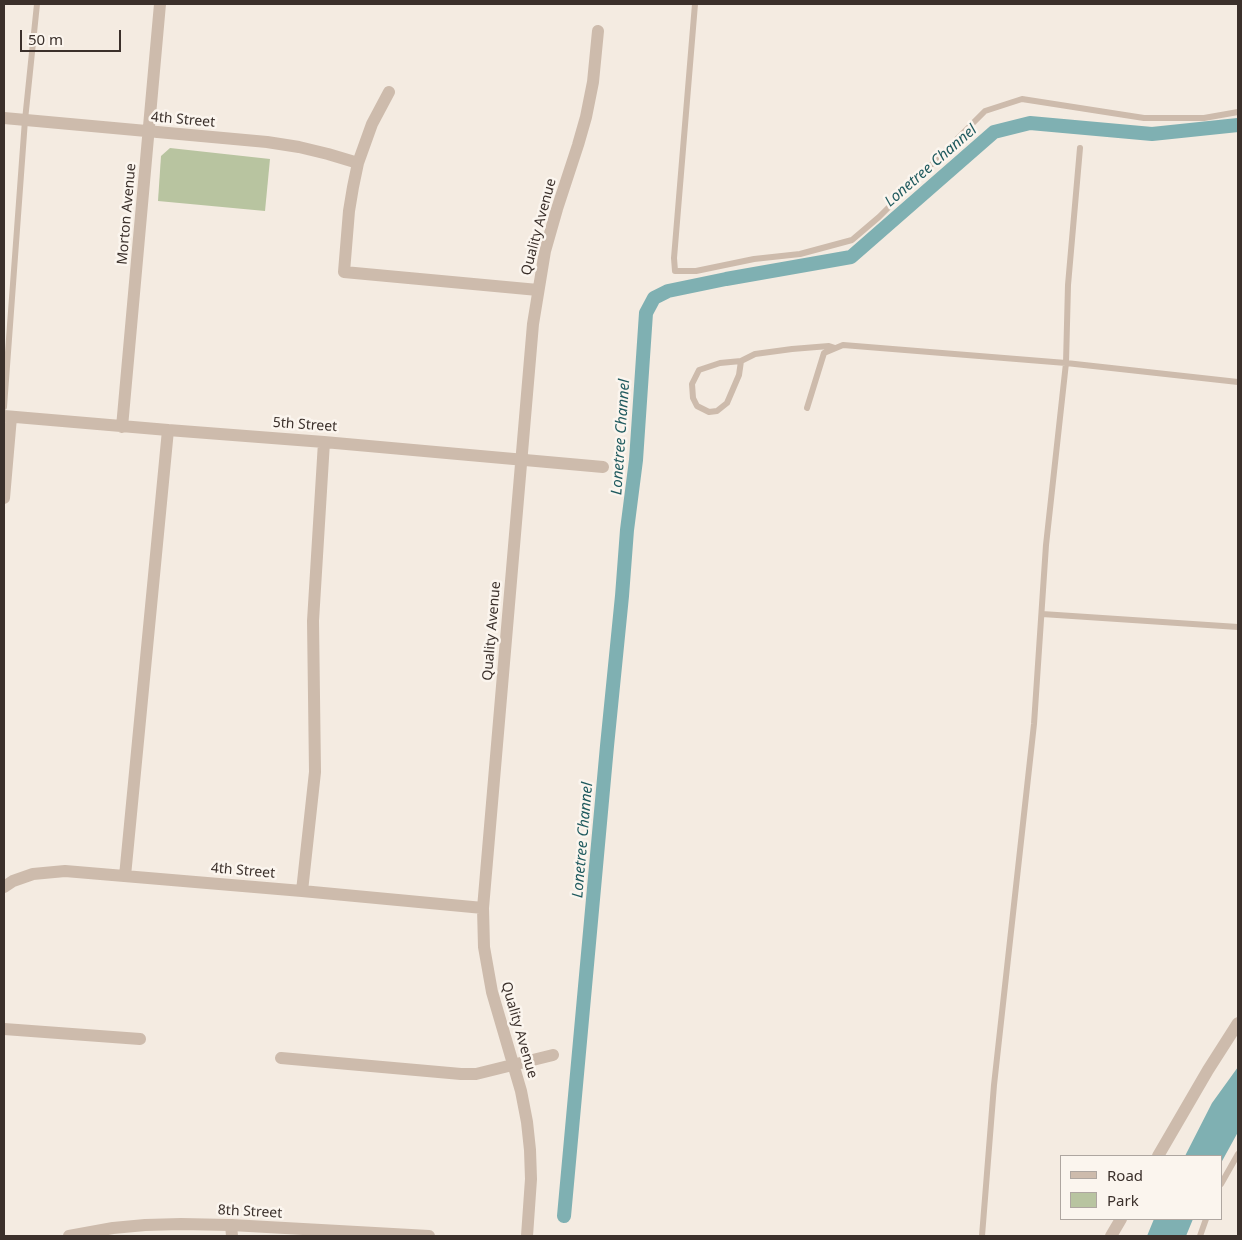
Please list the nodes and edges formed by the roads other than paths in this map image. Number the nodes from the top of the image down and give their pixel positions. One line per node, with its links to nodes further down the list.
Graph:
1 (37, 4): 8 (lane)
2 (160, 4): 9 (street, Morton Avenue)
3 (695, 4): 6 (lane)
4 (598, 31): 12 (street, Quality Avenue)
5 (389, 92): 11 (street)
6 (1238, 112)
7 (4, 118): 8 (street, 4th Street)
8 (25, 120): 9 (street, 4th Street); 18 (lane)
9 (149, 132): 11 (street, 4th Street); 19 (street, Morton Avenue)
10 (1080, 148): 15 (lane)
11 (358, 164): 12 (street)
12 (538, 290): 22 (street, Quality Avenue)
13 (835, 348): 14 (lane); 15 (lane); 17 (lane)
14 (741, 361): 14 (lane)
15 (1066, 363): 16 (lane); 25 (lane)
16 (1238, 382)
17 (807, 408)
18 (6, 413): 19 (street, 5th Street); 24 (street)
19 (122, 427): 20 (street, 5th Street)
20 (168, 430): 21 (street, 5th Street); 27 (street)
21 (324, 442): 22 (street, 5th Street); 29 (street)
22 (522, 459): 23 (street, 5th Street); 30 (street, Quality Avenue)
23 (603, 467)
24 (4, 498)
25 (1042, 614): 26 (lane); 46 (lane)
26 (1238, 627)
27 (125, 876): 28 (street, 4th Street); 29 (street, 4th Street)
28 (4, 887)
29 (302, 891): 30 (street, 4th Street)
30 (483, 908): 36 (street, Quality Avenue)
31 (1238, 1023): 38 (street)
32 (4, 1029): 33 (street)
33 (140, 1039)
34 (553, 1055): 36 (street)
35 (281, 1058): 36 (street)
36 (513, 1065): 45 (street, Quality Avenue)
37 (1238, 1154): 39 (lane)
38 (1159, 1155)
39 (1222, 1182)
40 (1120, 1220): 47 (street)
41 (1206, 1220): 48 (lane)
42 (231, 1231): 43 (street, 8th Street); 44 (street, 8th Street)
43 (69, 1236)
44 (429, 1236)
45 (527, 1236)
46 (982, 1236)
47 (1111, 1236)
48 (1200, 1236)

